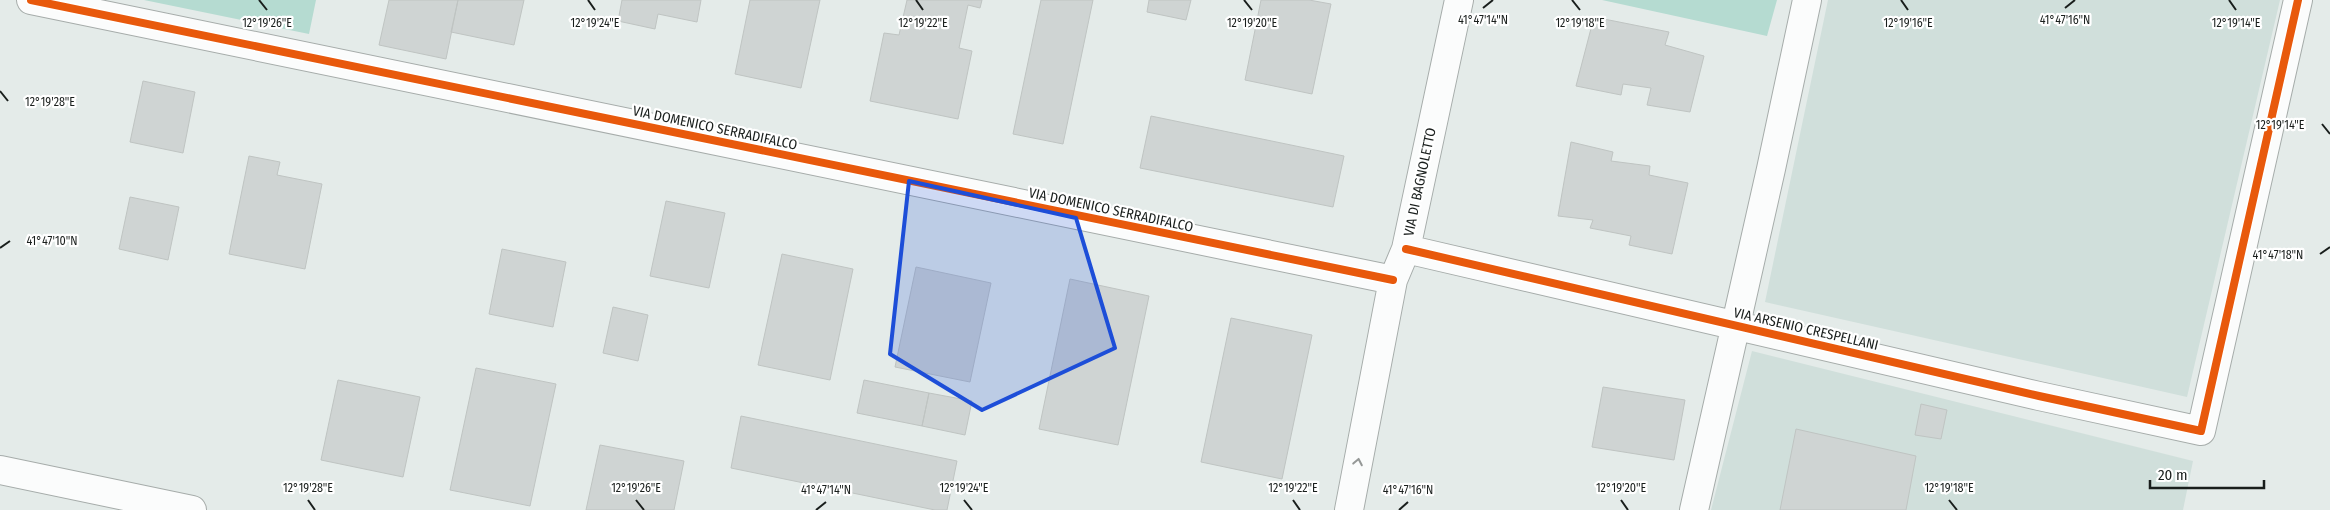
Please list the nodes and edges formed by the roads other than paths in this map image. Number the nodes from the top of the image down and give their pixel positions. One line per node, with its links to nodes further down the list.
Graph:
1 (31, 0): 6 (street, VIA DOMENICO SERRADIFALCO)
2 (1459, 0): 5 (street, VIA DI BAGNOLETTO)
3 (1807, 0): 7 (street)
4 (2298, 0): 7 (street, VIA ARSENIO CRESPELLANI)
5 (1406, 249): 6 (street, VIA DI BAGNOLETTO); 7 (street, VIA ARSENIO CRESPELLANI)
6 (1394, 280): 10 (street, VIA DI BAGNOLETTO, one-way to 6)
7 (1736, 325): 11 (street)
8 (0, 470): 9 (street)
9 (192, 510)
10 (1348, 510)
11 (1694, 510)

